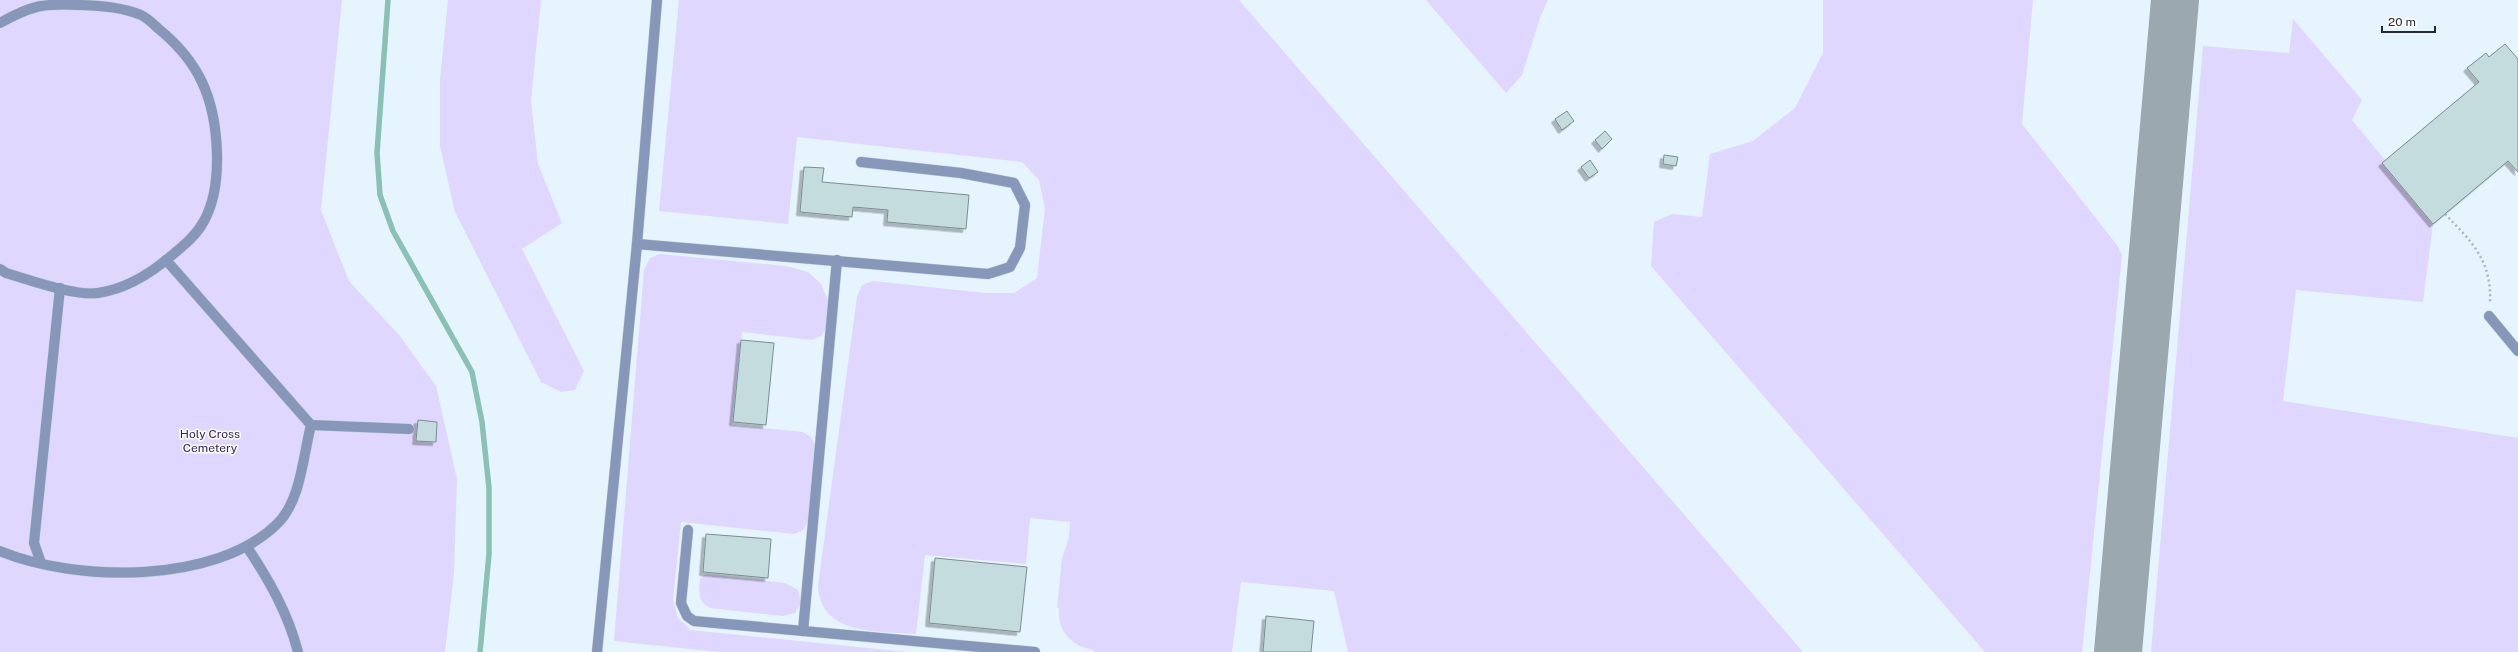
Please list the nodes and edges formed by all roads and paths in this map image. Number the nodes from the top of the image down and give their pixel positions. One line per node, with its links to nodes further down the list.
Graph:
1 (657, 0): 5 (lane)
2 (0, 24): 6 (lane)
3 (861, 162): 7 (lane)
4 (2445, 214): 10 (path)
5 (637, 244): 7 (lane); 21 (lane)
6 (166, 260): 9 (lane); 12 (lane)
7 (837, 260): 18 (lane)
8 (0, 269): 9 (lane)
9 (60, 288): 17 (lane)
10 (2489, 316): 11 (lane)
11 (2518, 351)
12 (311, 425): 13 (lane); 15 (lane)
13 (410, 429)
14 (688, 530): 18 (lane)
15 (247, 547): 17 (lane); 20 (lane)
16 (0, 551): 17 (lane)
17 (41, 563)
18 (802, 631): 19 (lane)
19 (984, 649): 22 (lane)
20 (298, 652)
21 (597, 652)
22 (1036, 652)

